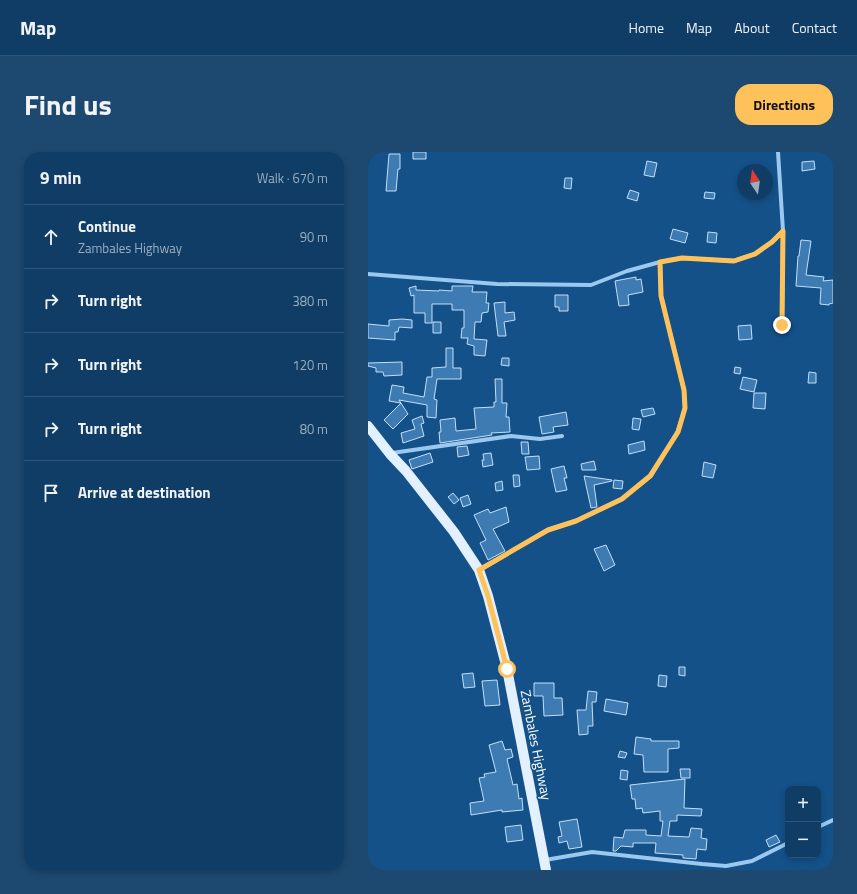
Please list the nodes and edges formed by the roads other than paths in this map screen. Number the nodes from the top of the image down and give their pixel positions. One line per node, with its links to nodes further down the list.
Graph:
1 (778, 152): 2 (street)
2 (783, 231): 3 (street); 5 (street)
3 (660, 262): 4 (street); 9 (street)
4 (368, 274)
5 (782, 325)
6 (368, 426): 8 (main road, Zambales Highway)
7 (562, 436): 8 (street)
8 (390, 454): 9 (main road, Zambales Highway)
9 (479, 570): 13 (main road, Zambales Highway)
10 (833, 820): 11 (street)
11 (821, 826)
12 (785, 844): 13 (street)
13 (545, 865)

